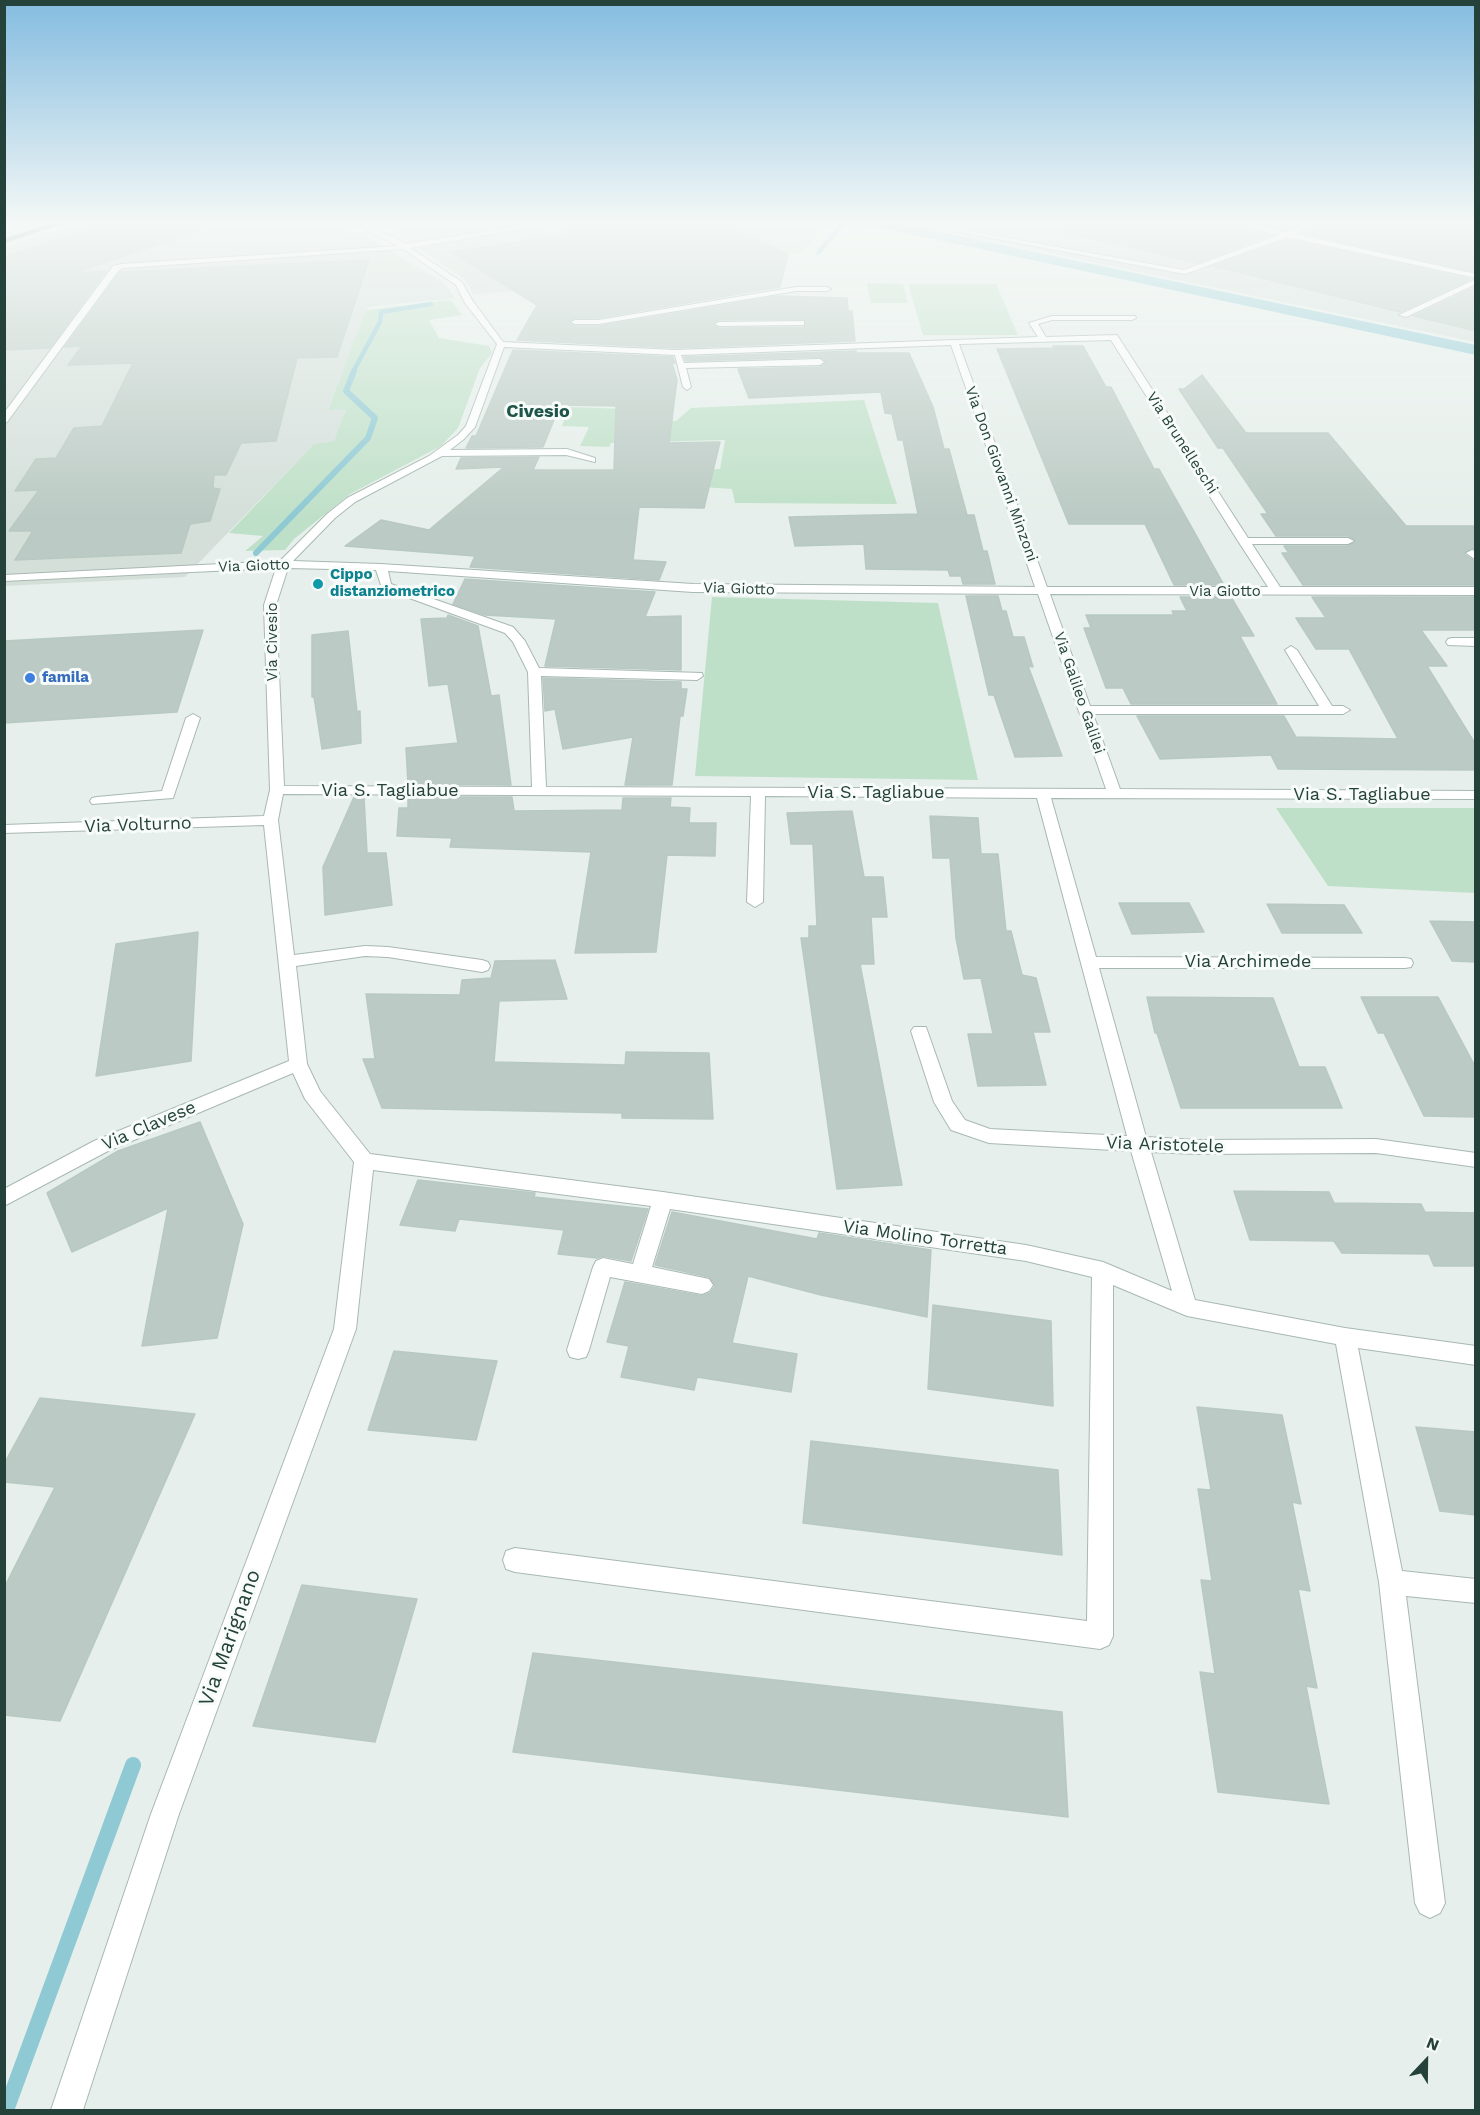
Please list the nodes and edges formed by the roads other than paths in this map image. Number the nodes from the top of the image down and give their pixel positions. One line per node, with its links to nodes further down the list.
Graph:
1 (77, 321): 16 (street)
2 (483, 321): 11 (street)
3 (606, 321): 6 (street)
4 (715, 321): 8 (street)
5 (1042, 321): 9 (street)
6 (575, 322)
7 (801, 323): 8 (street)
8 (718, 337): 10 (street); 12 (street)
9 (1044, 340): 10 (street, Via Brunelleschi); 19 (street, Via Brunelleschi)
10 (954, 342): 25 (street, Via Don Giovanni Minzoni)
11 (501, 344): 12 (street); 17 (street, Via Civesio)
12 (676, 353): 14 (street)
13 (820, 362): 14 (street)
14 (682, 366): 15 (street)
15 (687, 387)
16 (4, 420)
17 (440, 453): 18 (street); 21 (street, Via Civesio)
18 (591, 460)
19 (1245, 541): 20 (street); 26 (street, Via Brunelleschi)
20 (1348, 541)
21 (284, 564): 22 (street, Via Giotto); 23 (street, Via Giotto); 36 (street, Via Civesio)
22 (381, 567): 25 (street, Via Giotto); 30 (street)
23 (4, 578)
24 (1476, 591): 26 (street, Via Giotto)
25 (1044, 592): 26 (street, Via Giotto); 32 (street, Via Galileo Galilei)
26 (1277, 592)
27 (1452, 642): 28 (street)
28 (1476, 642)
29 (1291, 650): 33 (street)
30 (534, 672): 31 (street); 37 (street)
31 (697, 676)
32 (1085, 710): 33 (street); 40 (street, Via Galileo Galilei)
33 (1328, 710): 34 (street)
34 (1343, 710)
35 (193, 718): 42 (street)
36 (277, 790): 37 (street, Via S. Tagliabue); 43 (street, Via Civesio)
37 (539, 792): 38 (street, Via S. Tagliabue)
38 (758, 793): 39 (street, Via S. Tagliabue); 45 (street)
39 (1043, 794): 40 (street, Via S. Tagliabue); 47 (street)
40 (1115, 794): 41 (street, Via S. Tagliabue)
41 (1476, 795)
42 (97, 801)
43 (271, 820): 44 (street, Via Volturno); 46 (street, Via Civesio)
44 (4, 829)
45 (755, 902)
46 (286, 962): 49 (street); 51 (street, Via Civesio)
47 (1090, 962): 48 (street, Via Archimede); 52 (street)
48 (1405, 963)
49 (482, 966)
50 (920, 1031): 52 (street, Via Aristotele)
51 (298, 1064): 54 (street, Via Civesio); 55 (street, Via Clavese)
52 (1139, 1145): 53 (street, Via Aristotele); 60 (street)
53 (1476, 1160)
54 (364, 1161): 56 (street, Via Molino Torretta); 68 (street, Via Marignano)
55 (4, 1198)
56 (663, 1200): 57 (street, Via Molino Torretta); 58 (street)
57 (1103, 1271): 60 (street, Via Molino Torretta); 64 (street)
58 (640, 1273): 59 (street); 62 (street)
59 (702, 1285)
60 (1187, 1307): 61 (street, Via Molino Torretta)
61 (1345, 1337): 63 (street, Via Molino Torretta); 65 (street)
62 (578, 1350)
63 (1476, 1356)
64 (515, 1560)
65 (1392, 1582): 66 (street); 67 (street)
66 (1476, 1591)
67 (1430, 1903)
68 (67, 2110)

